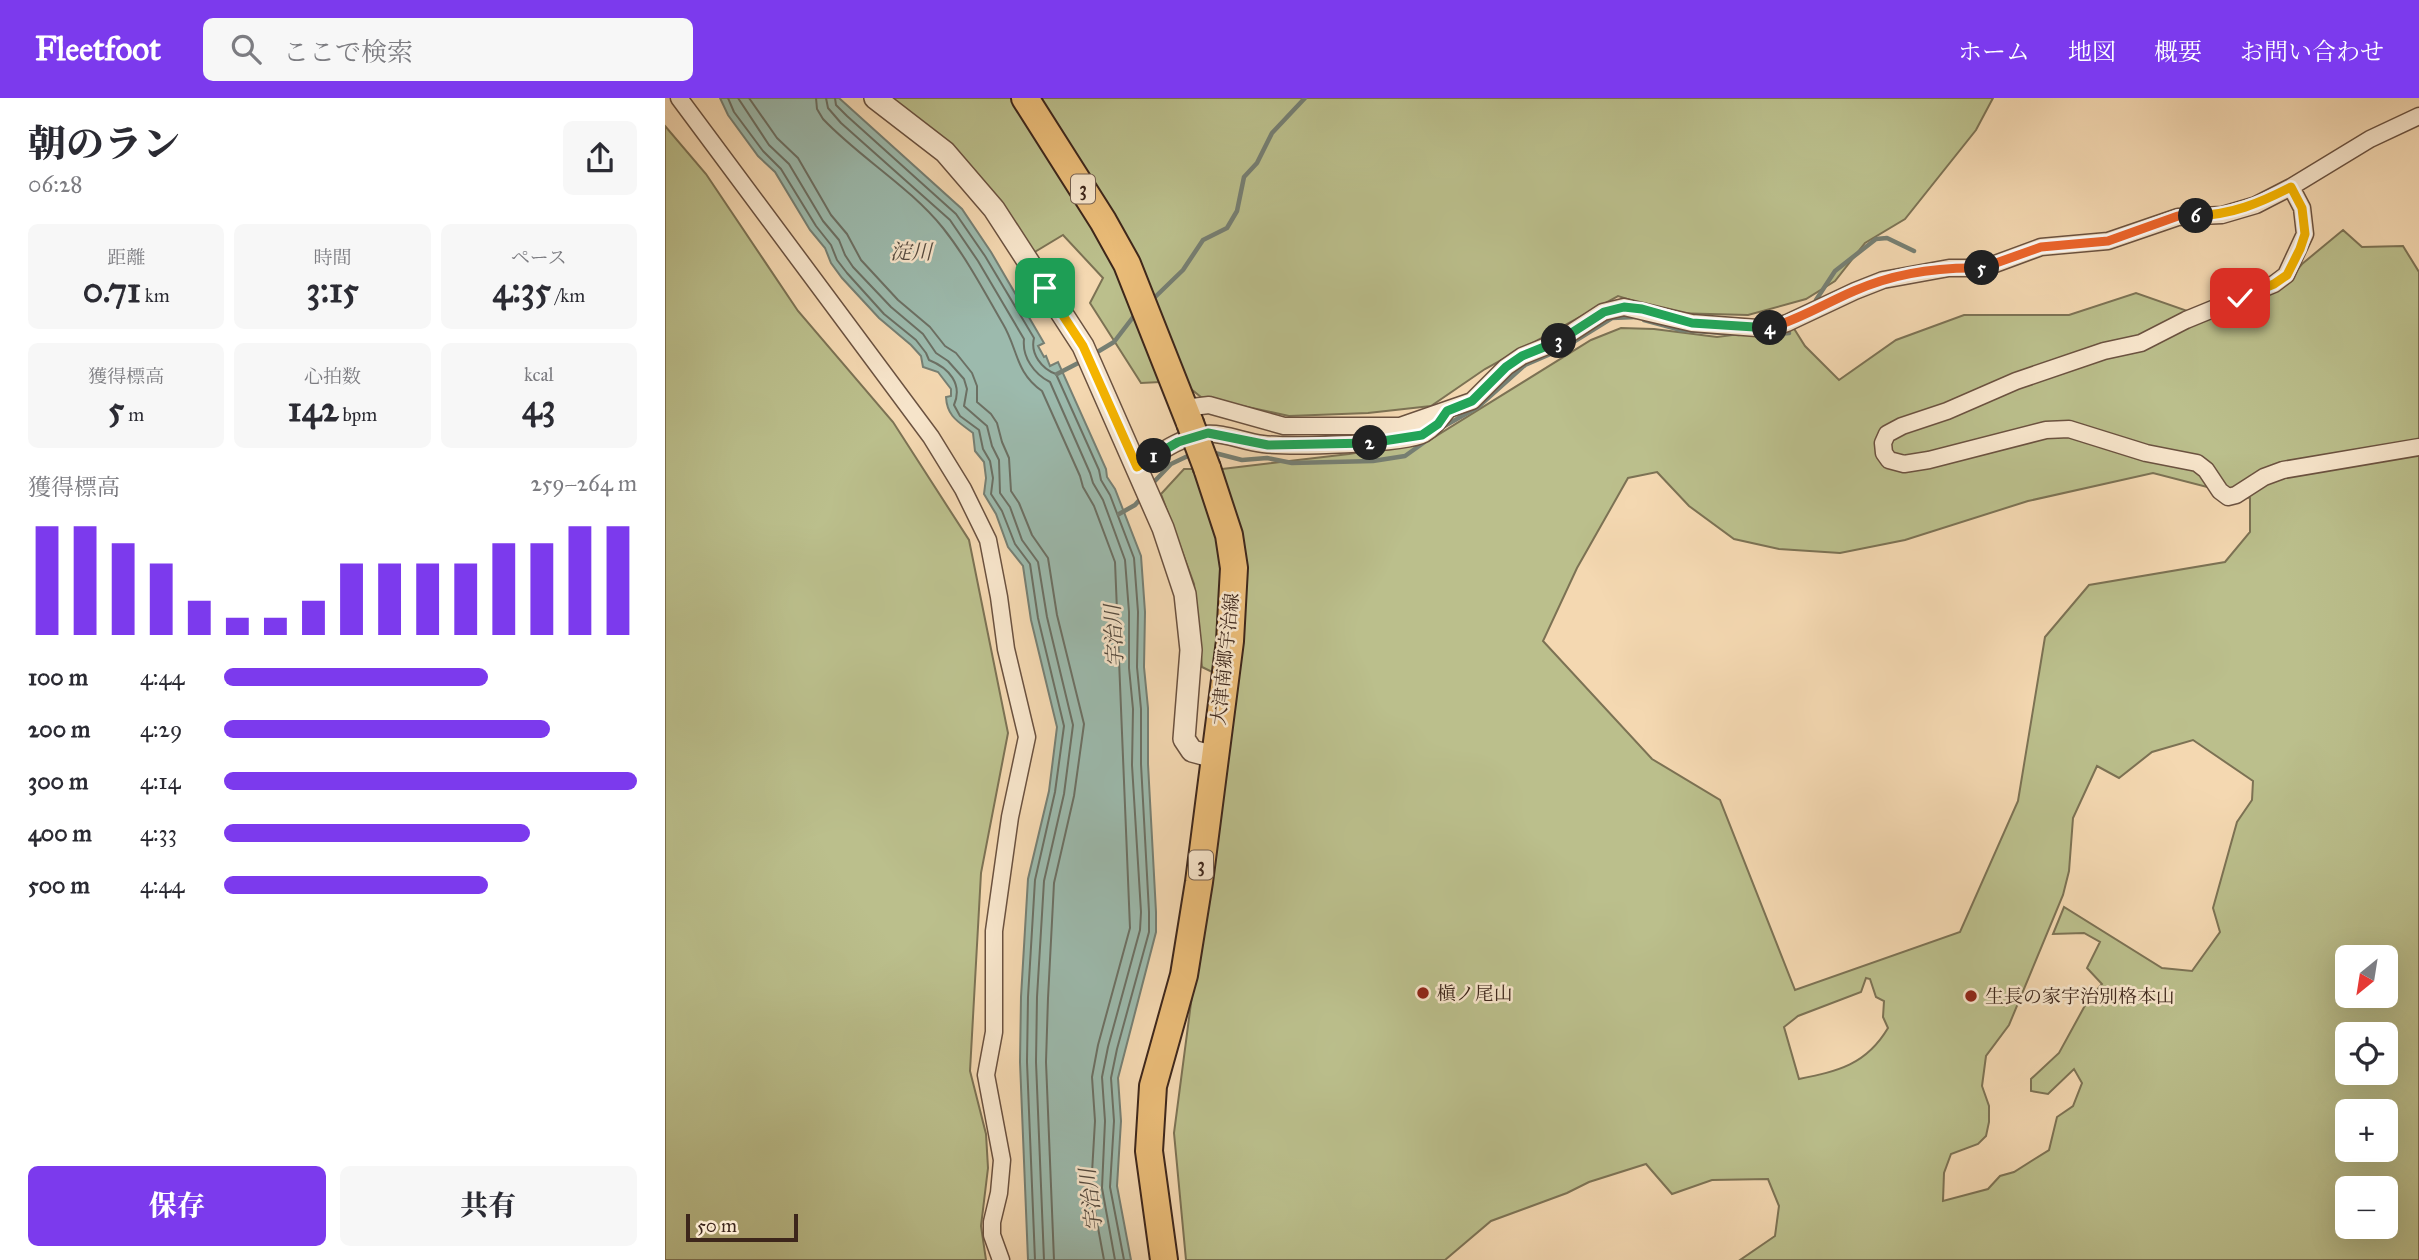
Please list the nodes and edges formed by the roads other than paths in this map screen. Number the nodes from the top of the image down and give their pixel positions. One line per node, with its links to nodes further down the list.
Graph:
1 (678, 98): 11 (street)
2 (875, 98): 9 (street)
3 (1025, 98): 7 (main road, 大津南郷宇治線 / 3)
4 (2419, 116): 5 (street)
5 (2291, 187): 6 (street); 8 (street)
6 (1447, 411): 7 (street); 9 (street)
7 (1187, 415): 10 (main road, 大津南郷宇治線 / 3, bridge)
8 (2419, 447)
9 (1140, 474): 10 (street)
10 (1214, 757): 12 (main road, 大津南郷宇治線 / 3)
11 (1000, 1260)
12 (1164, 1260)

